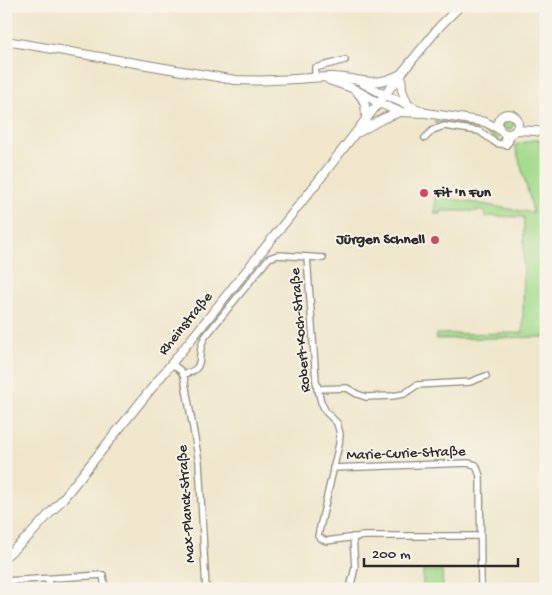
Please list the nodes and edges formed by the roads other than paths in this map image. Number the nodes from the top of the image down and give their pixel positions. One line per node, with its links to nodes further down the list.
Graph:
1 (454, 6): 3 (main road)
2 (460, 6): 3 (main road)
3 (440, 26): 6 (main road, Rheinstraße)
4 (6, 41): 7 (main road)
5 (345, 60): 7 (street)
6 (401, 74): 8 (main road); 10 (main road, Rheinstraße); 12 (main road)
7 (315, 78): 8 (main road); 9 (main road)
8 (360, 82): 10 (main road)
9 (352, 88): 11 (main road); 15 (main road)
10 (385, 95): 11 (main road, Rheinstraße); 12 (main road)
11 (380, 103): 13 (main road); 15 (main road, Rheinstraße)
12 (408, 105): 14 (main road)
13 (400, 112): 14 (main road); 20 (main road)
14 (426, 113): 17 (main road)
15 (366, 120): 20 (main road, Rheinstraße)
16 (500, 120): 17 (main road); 18 (main road); 18 (main road)
17 (485, 122): 18 (main road)
18 (510, 130): 19 (main road); 21 (street)
19 (546, 133)
20 (354, 136): 24 (main road, Rheinstraße)
21 (425, 138)
22 (307, 257): 23 (street, Rheinstraße); 25 (street, Rheinstraße); 27 (street, Robert-Koch-Straße)
23 (323, 258)
24 (172, 364): 25 (street); 31 (main road, Rheinstraße)
25 (183, 374): 36 (street, Max-Planck-Straße)
26 (486, 376): 27 (street)
27 (318, 389): 28 (street, Robert-Koch-Straße)
28 (333, 468): 29 (street, Marie-Curie-Straße); 30 (street, Robert-Koch-Straße)
29 (480, 536): 30 (street); 38 (street, Marie-Curie-Straße)
30 (353, 537): 37 (street)
31 (6, 556)
32 (48, 579): 33 (street); 34 (street); 35 (street)
33 (6, 581)
34 (49, 589)
35 (104, 589)
36 (206, 589)
37 (350, 589)
38 (481, 589)

